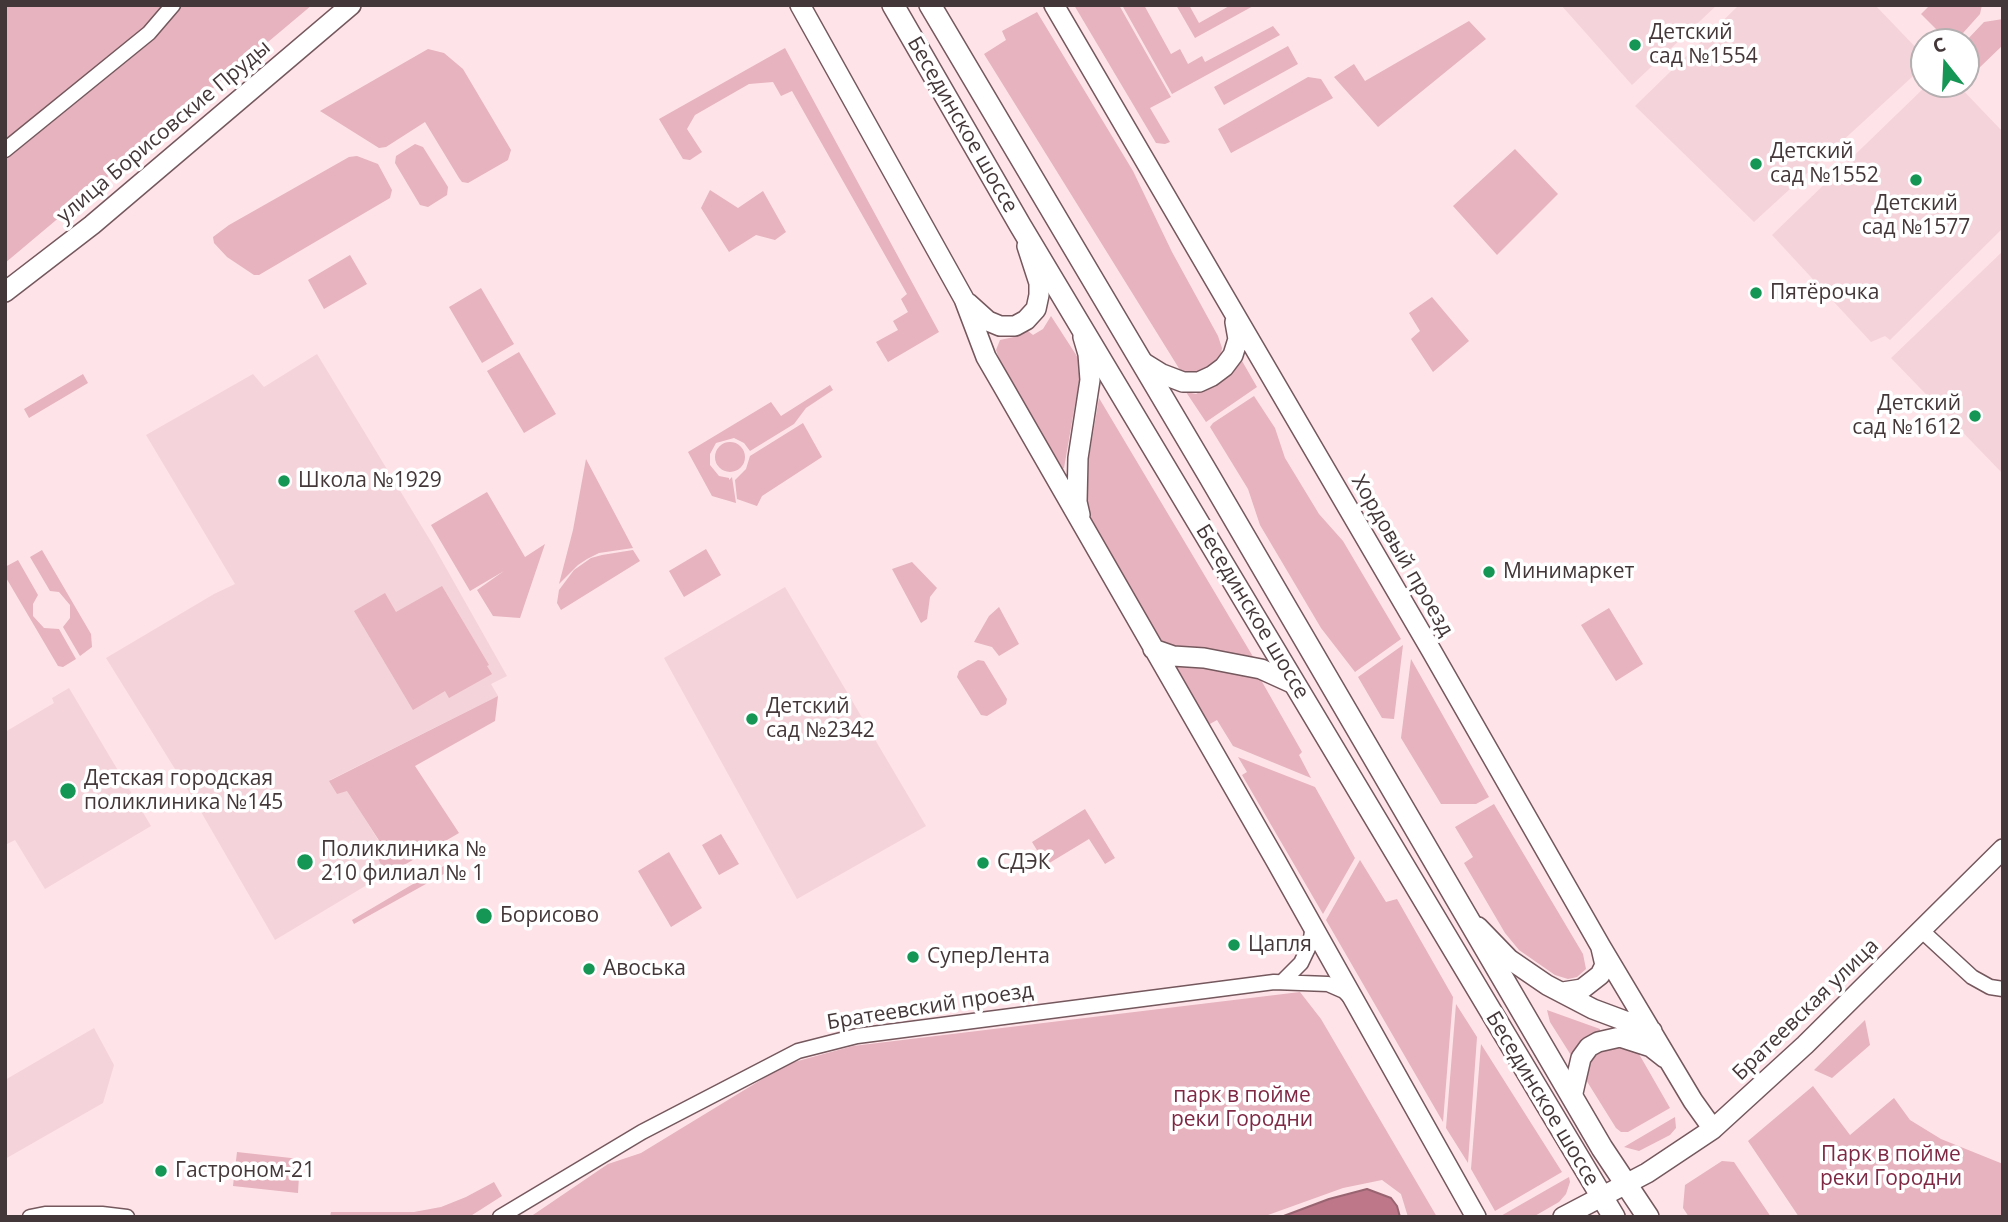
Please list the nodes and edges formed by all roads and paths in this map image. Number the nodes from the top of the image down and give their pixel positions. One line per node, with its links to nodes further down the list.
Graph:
1 (173, 5): 7 (street)
2 (351, 5): 9 (main road, улица Борисовские Пруды)
3 (800, 5): 10 (main road)
4 (893, 5): 8 (main road, Бесединское шоссе)
5 (930, 5): 13 (main road, Бесединское шоссе)
6 (1054, 5): 11 (main road, Хордовый проезд)
7 (5, 150)
8 (1020, 225): 10 (main road); 12 (main road, Бесединское шоссе)
9 (5, 292)
10 (964, 299): 14 (main road)
11 (1230, 307): 13 (main road); 21 (main road, Хордовый проезд)
12 (1077, 317): 14 (main road); 16 (main road, Бесединское шоссе)
13 (1141, 361): 18 (main road, Бесединское шоссе)
14 (1082, 523): 15 (main road)
15 (1153, 649): 16 (main road); 19 (main road)
16 (1294, 684): 31 (main road, Бесединское шоссе)
17 (2003, 849): 20 (main road, Братеевская улица)
18 (1466, 915): 24 (main road); 28 (main road, Бесединское шоссе)
19 (1313, 926): 22 (street); 25 (main road)
20 (1922, 929): 23 (street); 29 (main road, Братеевская улица)
21 (1601, 947): 24 (main road); 26 (main road, Хордовый проезд)
22 (1282, 982): 25 (street, Братеевский проезд); 34 (street, Братеевский проезд)
23 (2003, 989)
24 (1563, 992): 26 (main road)
25 (1356, 1003): 35 (main road)
26 (1652, 1031): 27 (main road, Хордовый проезд)
27 (1669, 1060): 28 (main road); 29 (main road, Хордовый проезд)
28 (1572, 1097): 30 (main road, Бесединское шоссе)
29 (1713, 1129): 30 (main road, Братеевская улица)
30 (1627, 1185): 31 (main road, Братеевская улица); 38 (main road, Бесединское шоссе)
31 (1602, 1198): 36 (main road, Братеевская улица); 37 (main road, Бесединское шоссе)
32 (30, 1217): 33 (street)
33 (127, 1217)
34 (500, 1217)
35 (1476, 1217)
36 (1563, 1217)
37 (1614, 1217)
38 (1648, 1217)

